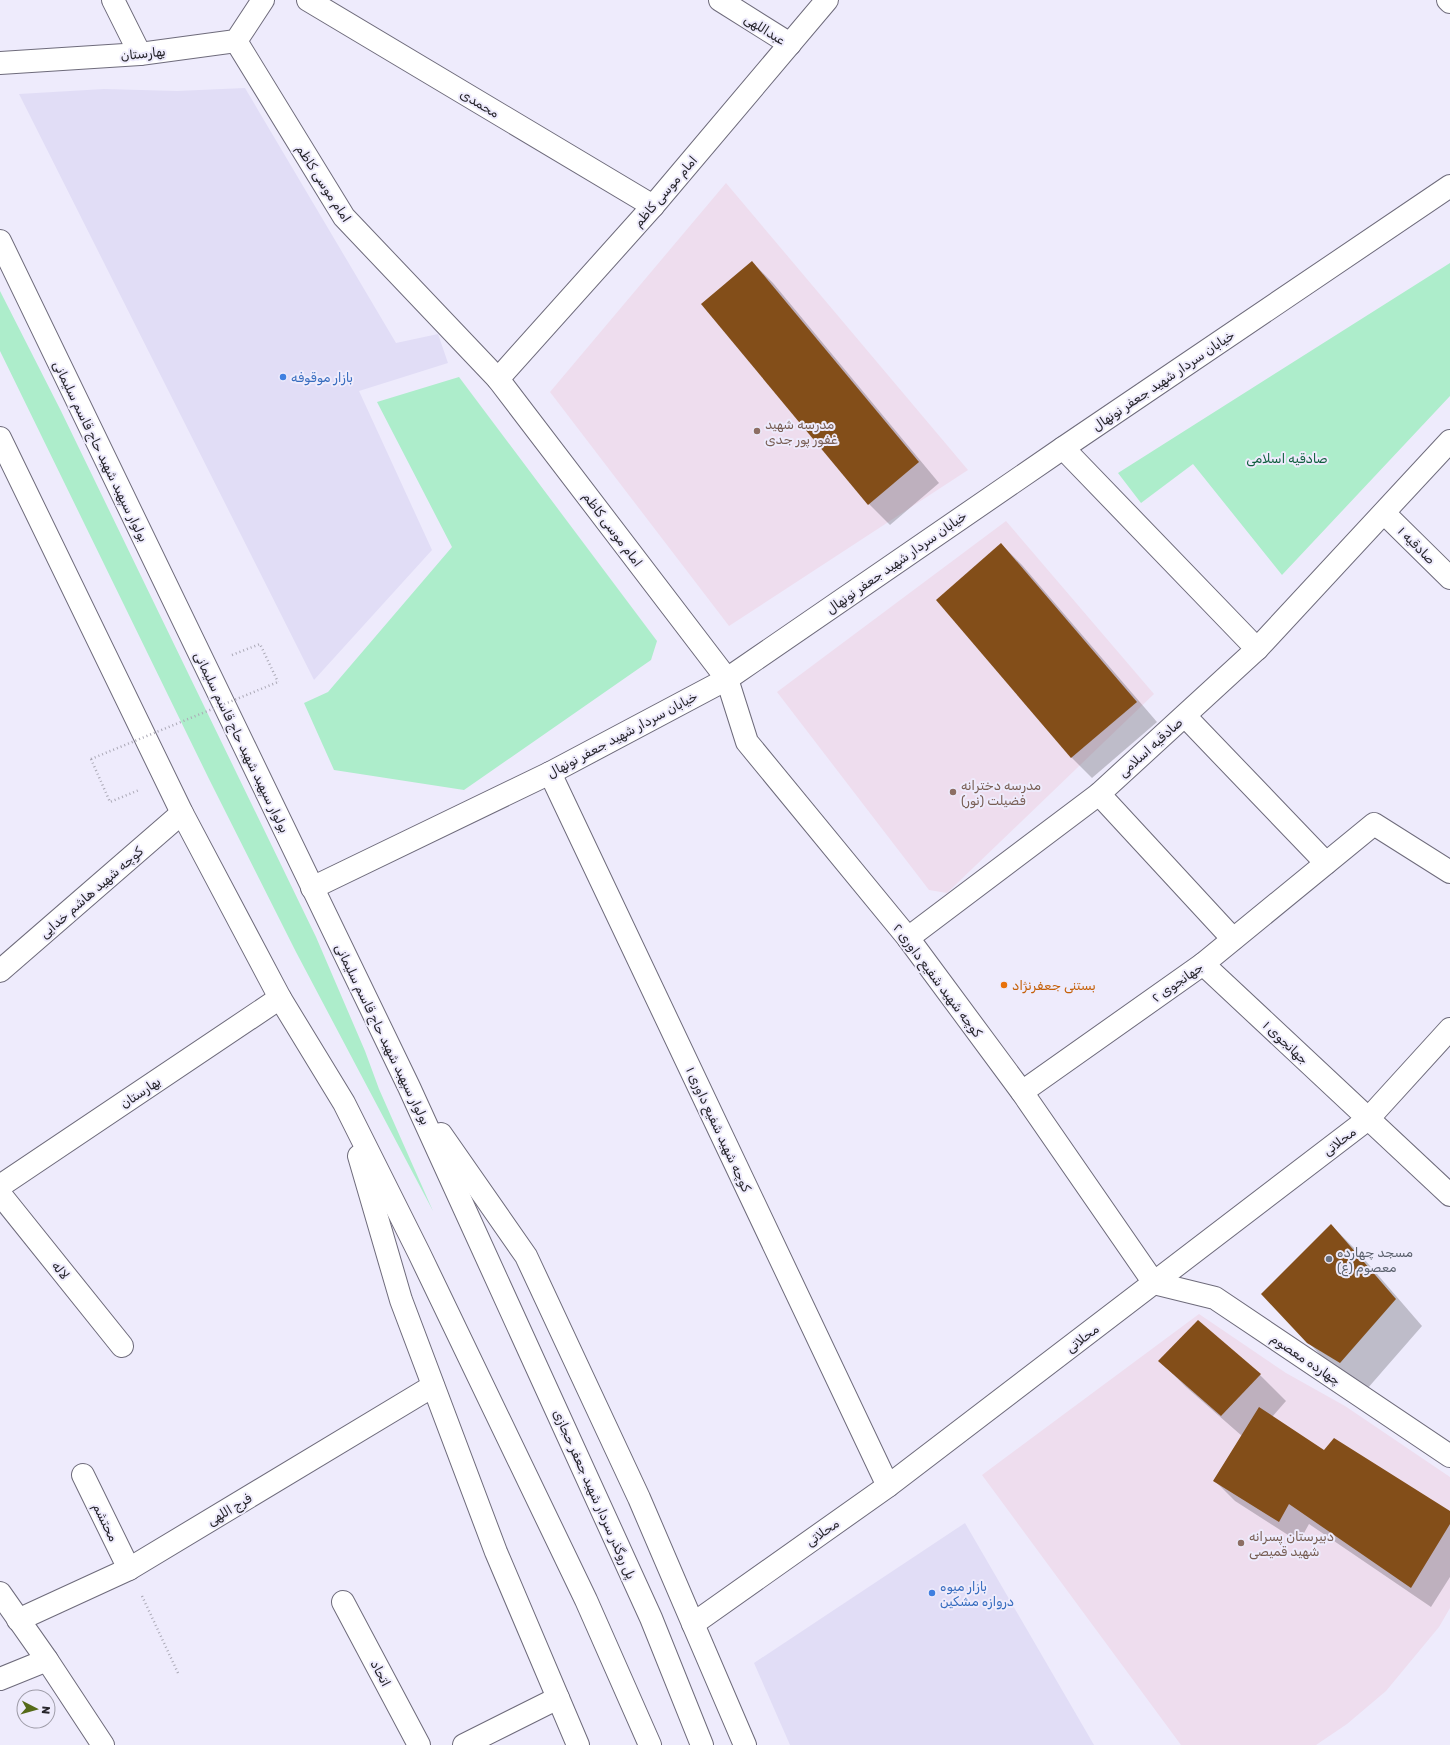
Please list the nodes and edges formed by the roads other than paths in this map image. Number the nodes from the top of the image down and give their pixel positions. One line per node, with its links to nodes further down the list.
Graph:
1 (113, 0): 10 (street)
2 (263, 0): 8 (street)
3 (308, 0): 13 (street, محمدی)
4 (720, 0): 9 (street, عبداللهی)
5 (827, 0): 9 (street, امام موسی کاظم)
6 (1448, 0): 7 (street)
7 (1450, 2)
8 (236, 41): 10 (street, بهارستان); 15 (street, امام موسی کاظم)
9 (790, 44): 13 (street, امام موسی کاظم)
10 (140, 54): 11 (street, بهارستان)
11 (0, 63)
12 (1450, 186): 18 (street, خیابان سردار شهید جعفر نونهال)
13 (653, 206): 15 (street, امام موسی کاظم)
14 (0, 241): 29 (street, بولوار سپهبد شهید حاج قاسم سلیمانی)
15 (498, 379): 22 (street, امام موسی کاظم)
16 (0, 438): 26 (street)
17 (1450, 441): 19 (street, صادقیه اسلامی)
18 (1062, 448): 21 (street); 22 (street, خیابان سردار شهید جعفر نونهال)
19 (1384, 513): 20 (street, صادقیه ۱); 21 (street, صادقیه اسلامی)
20 (1450, 578)
21 (1257, 649): 23 (street, صادقیه اسلامی)
22 (727, 678): 24 (street, خیابان سردار شهید جعفر نونهال); 30 (street, کوچه شهید شفیع داوری ۲)
23 (1185, 716): 25 (street, صادقیه اسلامی); 27 (street)
24 (550, 773): 29 (street, خیابان سردار شهید جعفر نونهال); 49 (street, کوچه شهید شفیع داوری ۱)
25 (1099, 794): 30 (street, صادقیه اسلامی); 31 (street)
26 (182, 813): 33 (street, کوچه شهید هاشم خدایی); 34 (street)
27 (1326, 863): 28 (street, جهانجوی ۲); 31 (street, جهانجوی ۲)
28 (1450, 872)
29 (312, 888): 36 (street, بولوار سپهبد شهید حاج قاسم سلیمانی)
30 (908, 938): 37 (street, کوچه شهید شفیع داوری ۲)
31 (1233, 940): 32 (street, جهانجوی ۲)
32 (1203, 964): 37 (street, جهانجوی ۲); 39 (street, جهانجوی ۱)
33 (0, 970)
34 (280, 998): 38 (street); 40 (street, بهارستان)
35 (1450, 1029): 39 (street, محلاتی)
36 (409, 1087): 43 (street, بولوار سپهبد شهید حاج قاسم سلیمانی); 54 (street)
37 (1022, 1092): 44 (street, کوچه شهید شفیع داوری ۲)
38 (344, 1103): 46 (street); 62 (street)
39 (1368, 1119): 42 (street, جهانجوی ۱); 44 (street, محلاتی)
40 (0, 1186)
41 (0, 1194): 45 (street, لاله)
42 (1450, 1195)
43 (481, 1245): 63 (street, پل روگذر سردار شهید جعفر حجازی)
44 (1154, 1283): 47 (street, چهارده معصوم); 49 (street, محلاتی)
45 (122, 1346)
46 (433, 1386): 50 (street, فرج اللهی); 57 (street)
47 (1450, 1456)
48 (83, 1475): 50 (street, محتشم)
49 (888, 1486): 54 (street, محلاتی)
50 (129, 1568): 53 (street, فرج اللهی)
51 (0, 1593): 53 (street)
52 (343, 1602): 59 (street, اتحاد)
53 (18, 1620): 55 (street)
54 (693, 1624): 64 (street)
55 (47, 1660): 56 (street); 58 (street)
56 (0, 1679)
57 (558, 1698): 60 (street); 61 (street)
58 (103, 1745)
59 (419, 1745)
60 (464, 1745)
61 (578, 1745)
62 (650, 1745)
63 (702, 1745)
64 (745, 1745)

